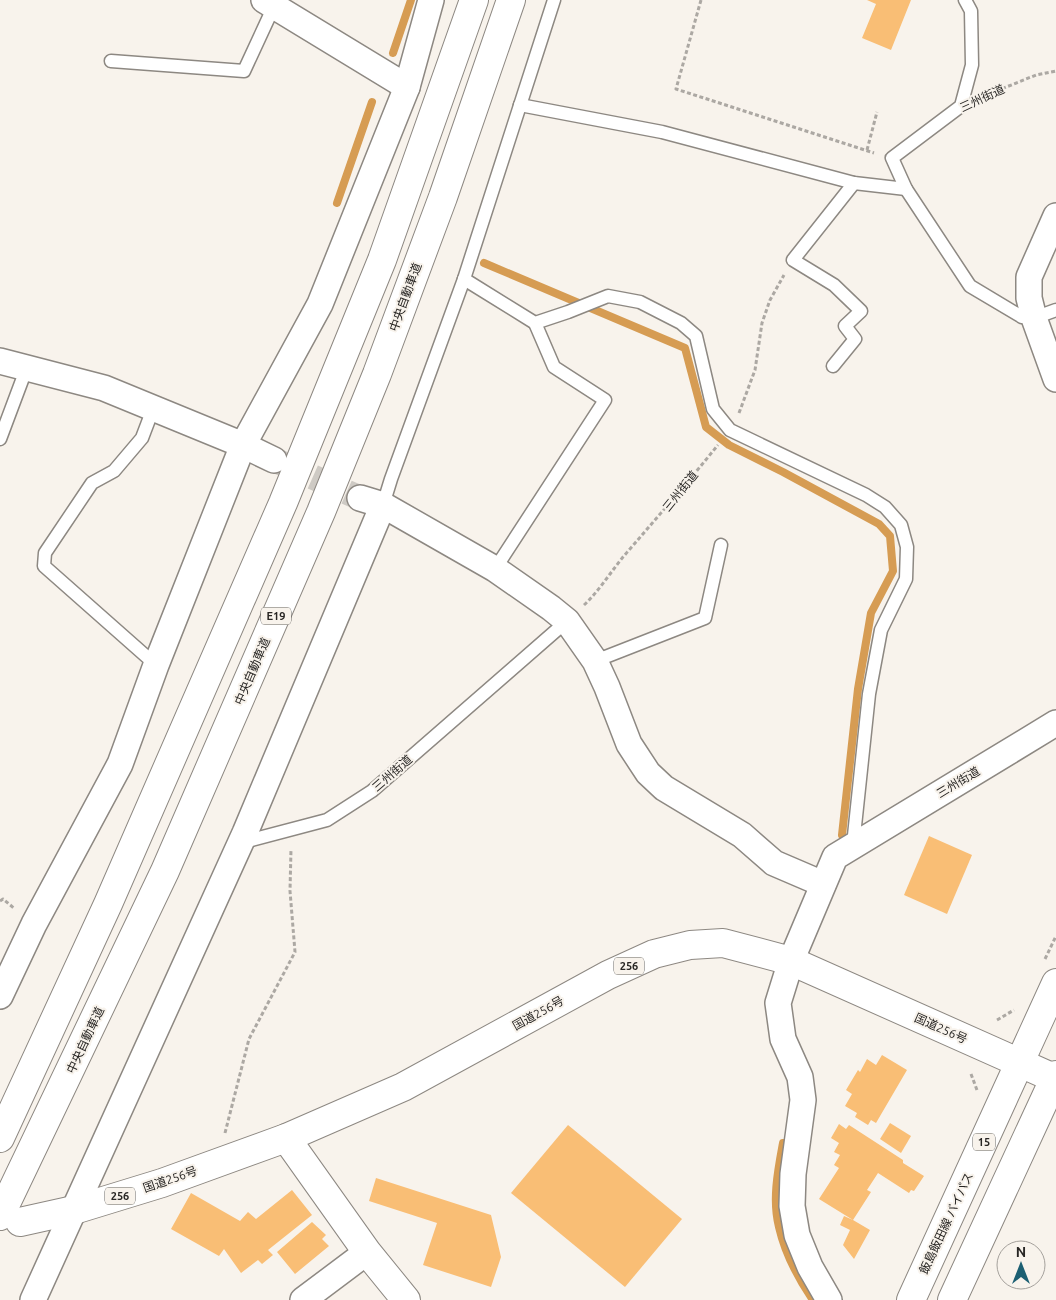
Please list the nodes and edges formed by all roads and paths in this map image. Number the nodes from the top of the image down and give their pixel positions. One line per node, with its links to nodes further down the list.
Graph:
1 (431, 0): 10 (street)
2 (474, 0): 49 (main road)
3 (511, 0): 53 (main road, 中央自動車道 / E19)
4 (554, 0): 11 (lane)
5 (701, 0): 14 (path)
6 (965, 0): 12 (lane)
7 (271, 2): 8 (lane); 10 (street)
8 (111, 62)
9 (1056, 71): 12 (path, 三州街道)
10 (407, 87): 31 (street)
11 (520, 105): 16 (lane); 20 (lane)
12 (961, 106): 15 (lane, 三州街道)
13 (877, 112): 14 (path)
14 (867, 150): 15 (path)
15 (892, 158): 17 (lane)
16 (854, 183): 17 (lane); 19 (lane)
17 (906, 189): 21 (lane)
18 (1056, 216): 21 (street)
19 (794, 260): 24 (lane); 28 (path)
20 (464, 279): 22 (lane); 33 (lane)
21 (1045, 314): 26 (street)
22 (535, 323): 28 (lane); 35 (lane)
23 (0, 361): 25 (street)
24 (833, 366)
25 (27, 368): 27 (street); 29 (lane)
26 (1056, 379)
27 (153, 409): 31 (street); 38 (lane)
28 (730, 430): 42 (lane)
29 (0, 439)
30 (718, 445): 36 (path, 三州街道)
31 (243, 446): 32 (street); 38 (street)
32 (274, 460)
33 (371, 502): 35 (street); 41 (street)
34 (721, 545): 37 (lane)
35 (495, 569): 36 (street)
36 (567, 621): 37 (street); 40 (lane, 三州街道)
37 (595, 661): 43 (street)
38 (156, 665): 46 (street)
39 (1056, 723): 42 (street, 三州街道)
40 (294, 829): 41 (lane, 三州街道); 51 (path)
41 (240, 843): 52 (street)
42 (853, 845): 43 (street, 三州街道)
43 (823, 884): 44 (street, 三州街道)
44 (791, 961): 47 (main road, 国道256号 / 256); 50 (main road, 国道256号 / 256); 58 (street, 三州街道)
45 (1056, 983): 47 (main road, 飯島飯田線 バイパス / 15)
46 (0, 996)
47 (1020, 1063): 48 (main road, 国道256号 / 256); 59 (main road, 飯島飯田線 バイパス / 15)
48 (1056, 1078): 60 (main road)
49 (0, 1138)
50 (286, 1138): 51 (main road, 国道256号 / 256); 54 (main road)
51 (217, 1163): 52 (main road, 国道256号 / 256)
52 (74, 1210): 53 (main road, 国道256号 / 256); 55 (street)
53 (10, 1219)
54 (367, 1252): 56 (street); 57 (main road)
55 (33, 1300)
56 (303, 1300)
57 (406, 1300)
58 (829, 1300)
59 (911, 1300)
60 (952, 1300)

